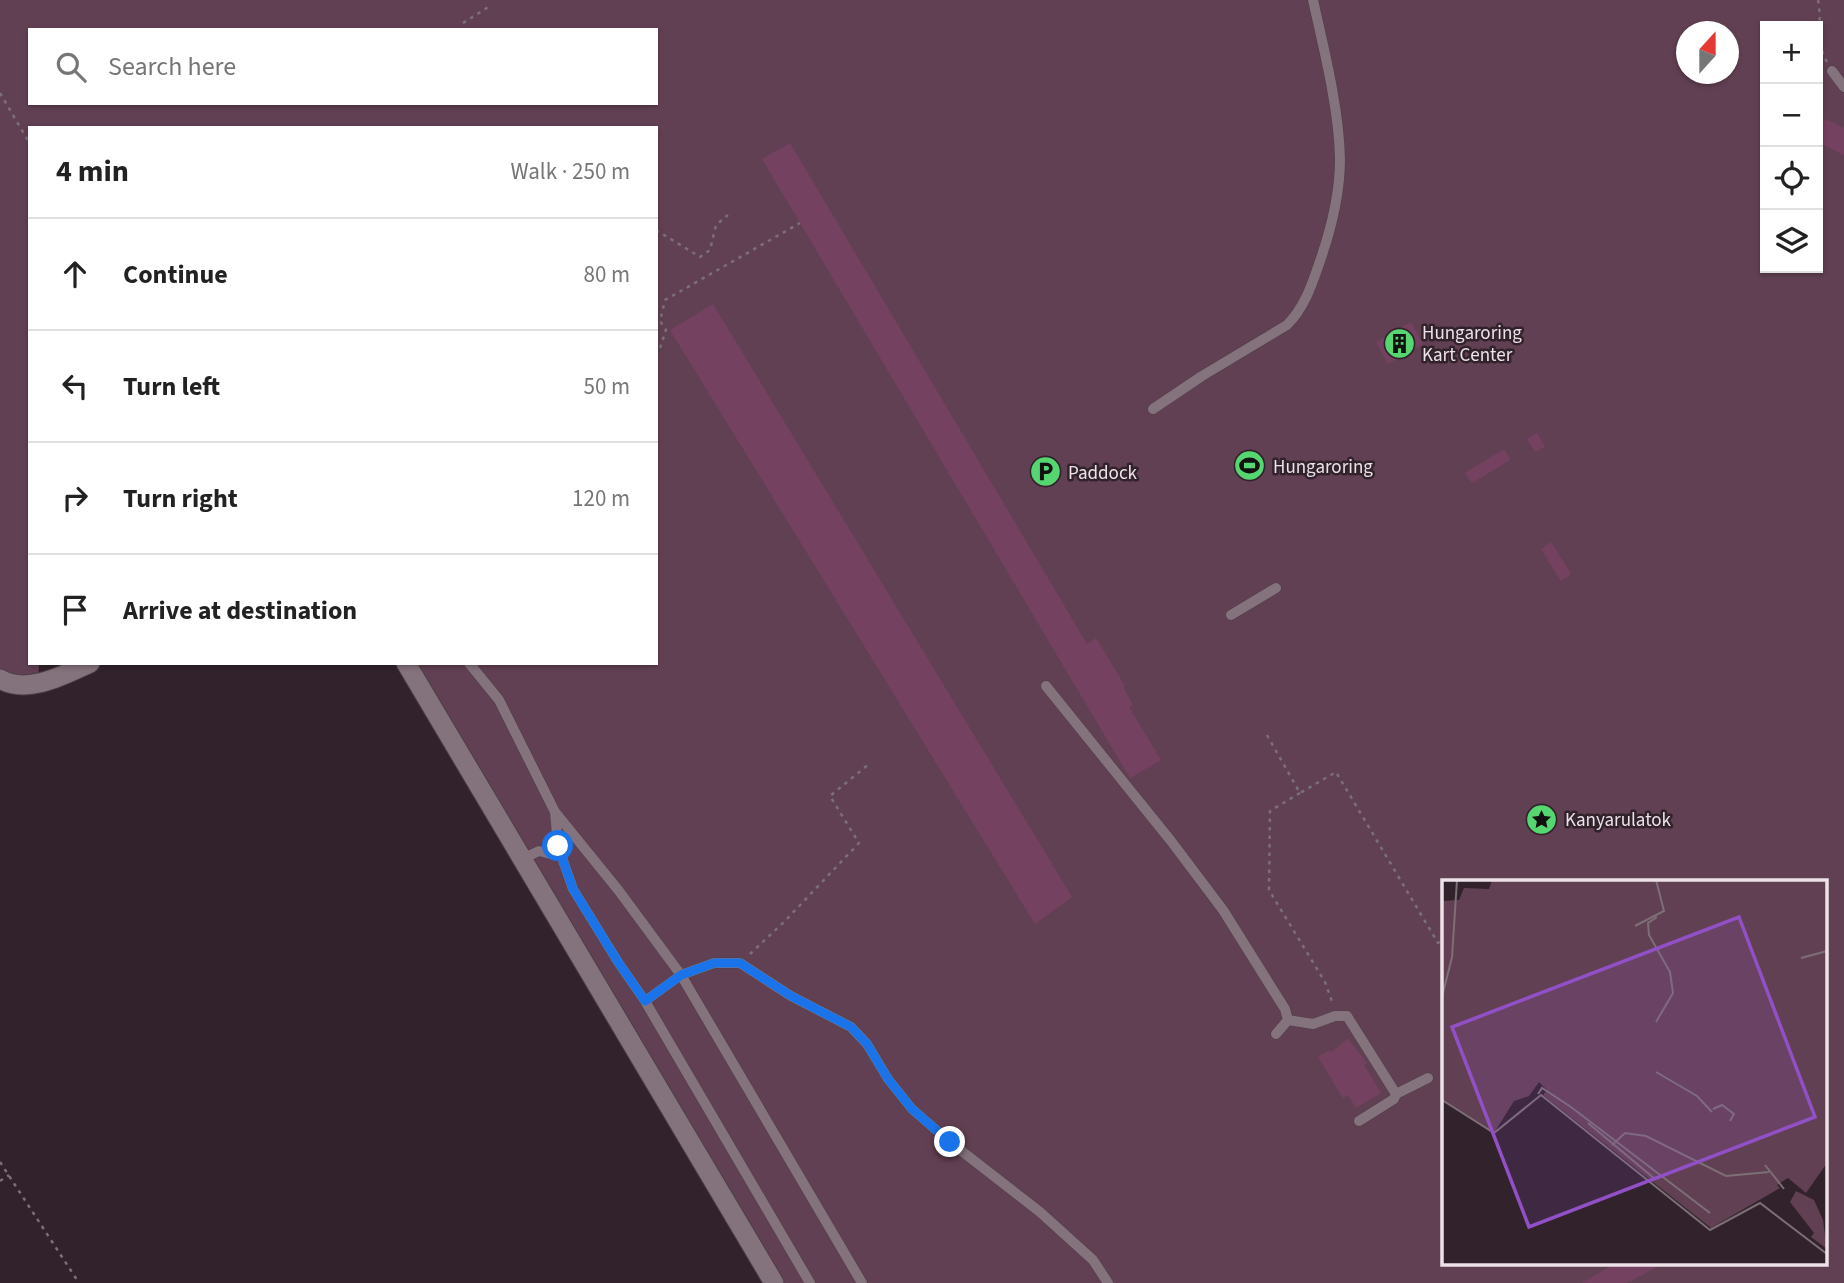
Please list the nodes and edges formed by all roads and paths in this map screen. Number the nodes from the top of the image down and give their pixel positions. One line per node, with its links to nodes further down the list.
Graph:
1 (1313, 0): 13 (lane)
2 (1818, 0): 5 (path)
3 (490, 6): 4 (path)
4 (463, 23)
5 (1832, 71): 6 (lane)
6 (1844, 87)
7 (0, 93): 8 (path)
8 (28, 141)
9 (728, 215): 11 (path)
10 (800, 223): 12 (path)
11 (658, 231)
12 (660, 348)
13 (1153, 409)
14 (1276, 587): 15 (lane)
15 (1231, 615)
16 (85, 665): 19 (street)
17 (407, 665): 26 (street)
18 (471, 665): 24 (lane)
19 (0, 679)
20 (1046, 686): 32 (lane)
21 (1267, 735): 23 (path)
22 (869, 764): 28 (path)
23 (1300, 793): 27 (path); 31 (path)
24 (555, 812): 25 (lane); 29 (lane)
25 (562, 857): 26 (lane); 30 (lane)
26 (522, 859): 41 (street)
27 (1442, 940)
28 (740, 963): 29 (lane); 44 (lane)
29 (681, 975): 30 (lane); 43 (lane)
30 (645, 1001): 42 (lane)
31 (1333, 1007)
32 (1288, 1020): 33 (lane); 35 (lane)
33 (1276, 1034)
34 (1428, 1078): 35 (lane)
35 (1396, 1094): 36 (lane)
36 (1359, 1121)
37 (0, 1162): 38 (path)
38 (9, 1175): 39 (path); 40 (path)
39 (0, 1181)
40 (79, 1283)
41 (774, 1283)
42 (810, 1283)
43 (862, 1283)
44 (1108, 1283)

